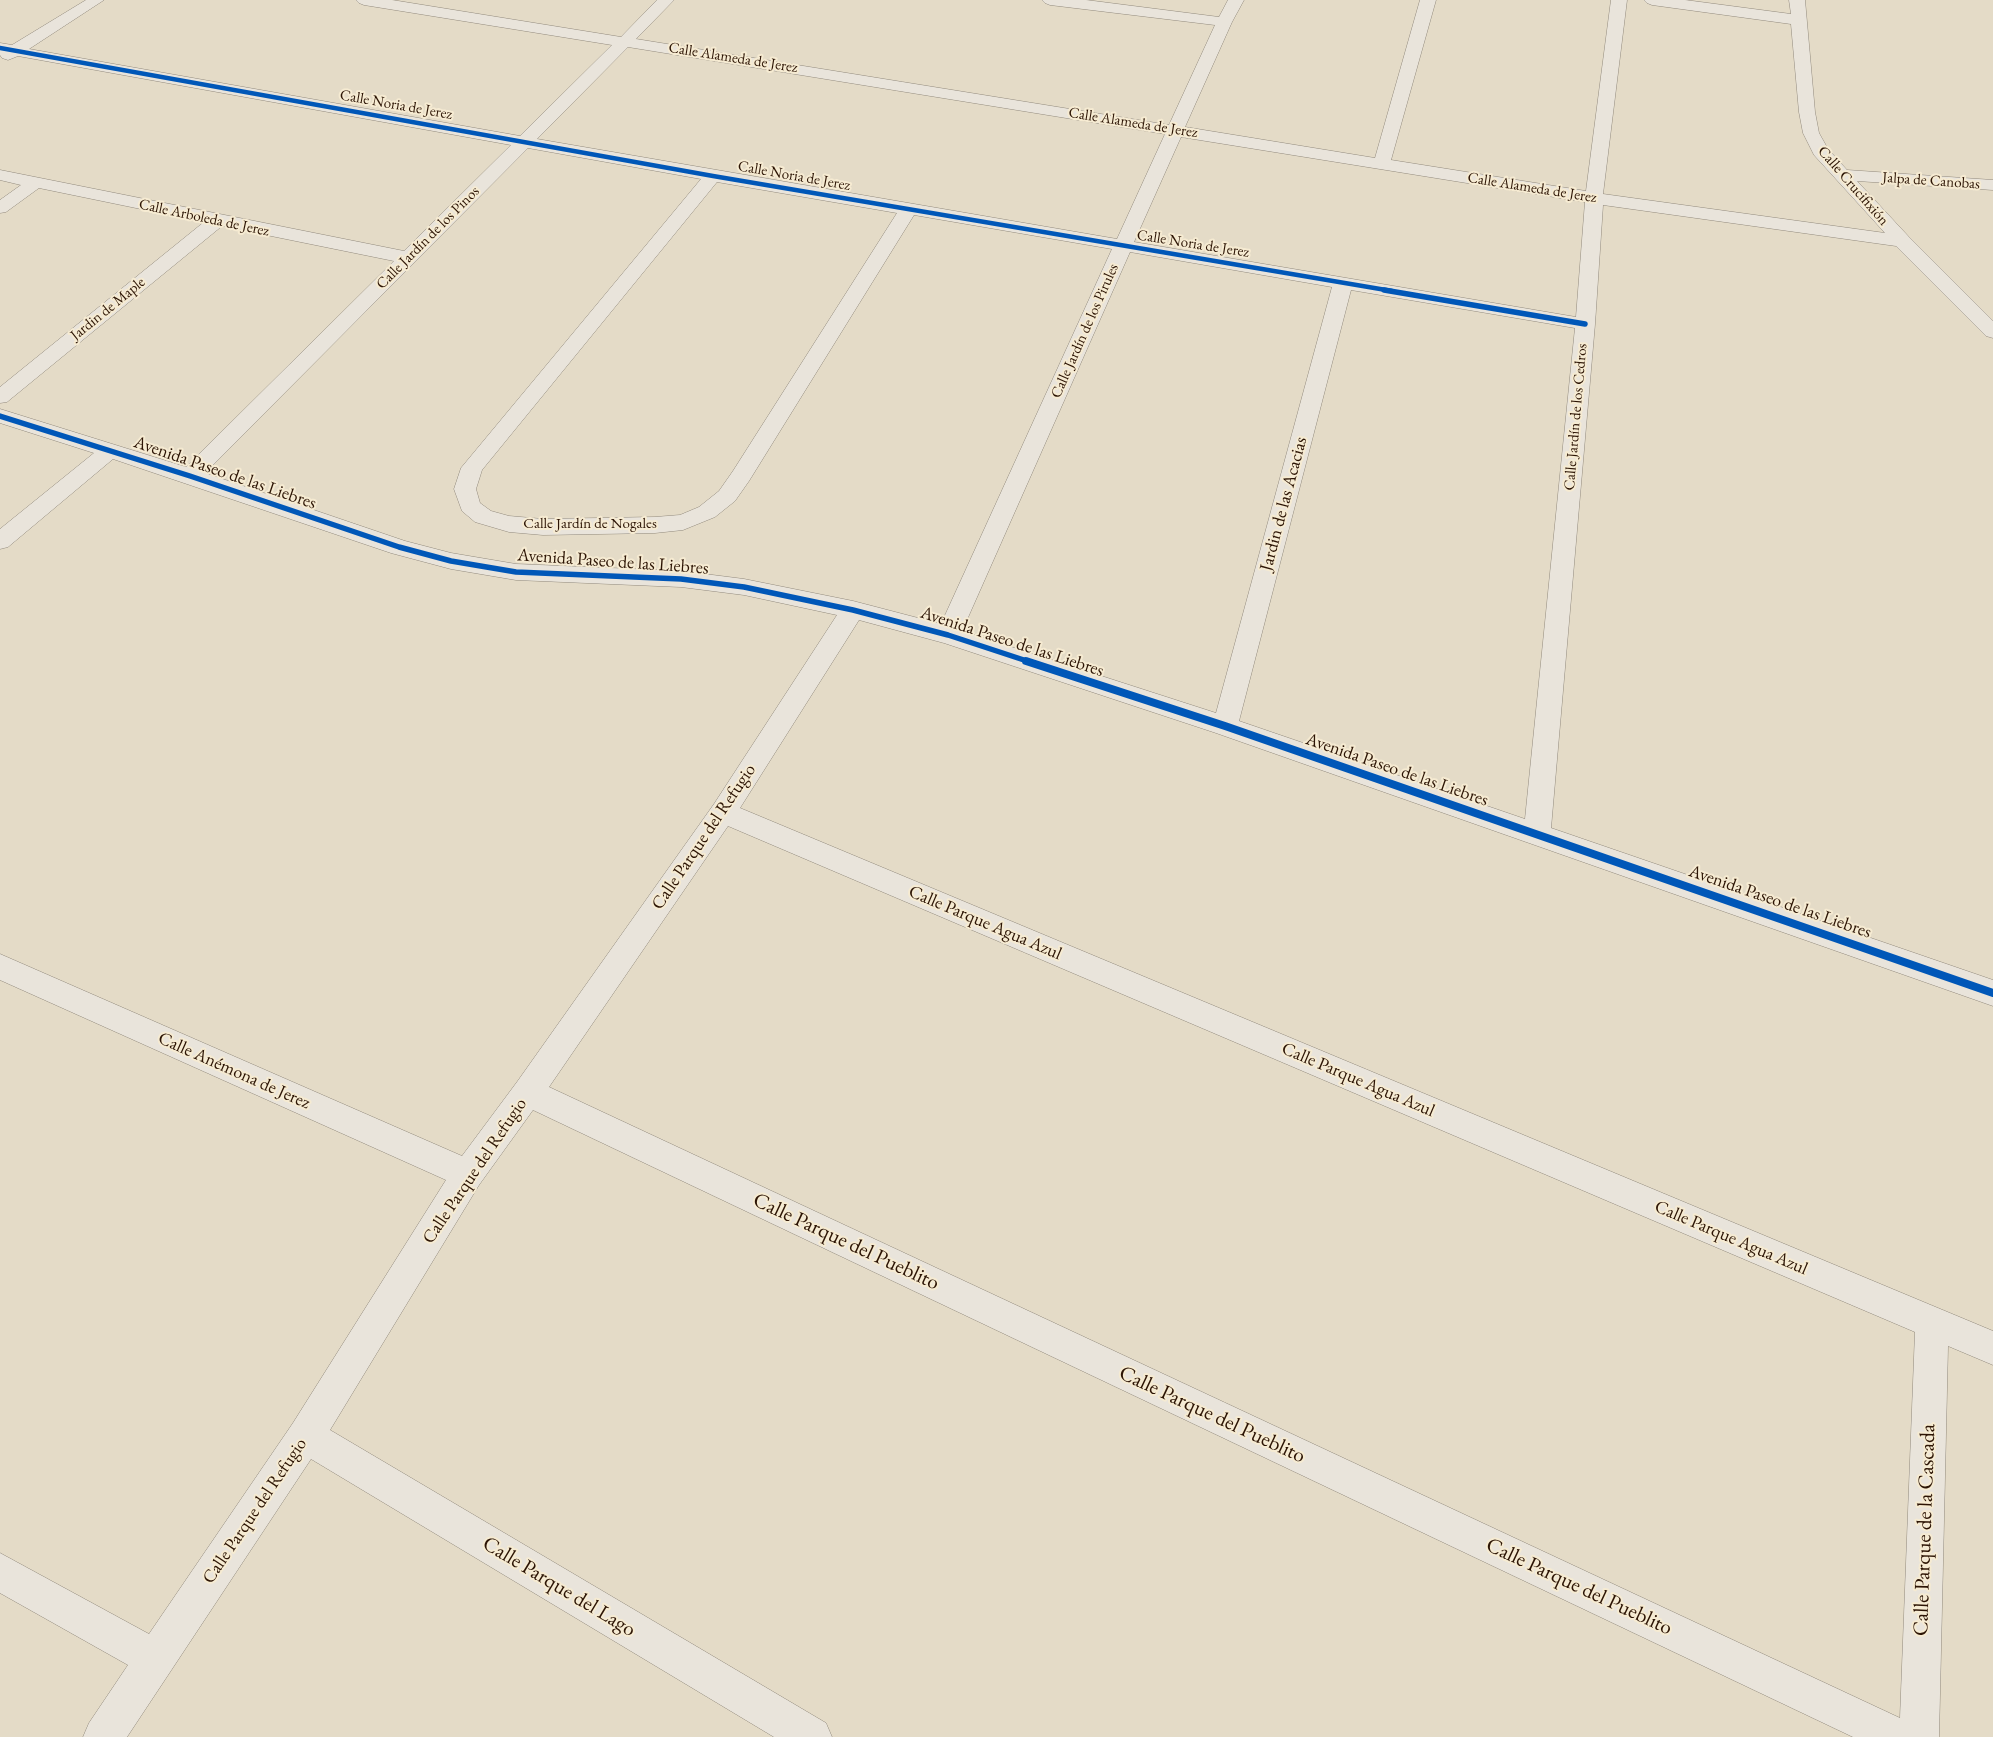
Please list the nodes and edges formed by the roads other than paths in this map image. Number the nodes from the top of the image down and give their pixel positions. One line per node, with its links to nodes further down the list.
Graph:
1 (96, 0): 13 (street)
2 (364, 0): 12 (street, Calle Alameda de Jerez)
3 (666, 0): 12 (street, Calle Jardín de los Pinos)
4 (1050, 0): 11 (street)
5 (1236, 0): 11 (street, Calle Jardín de los Pirules)
6 (1428, 0): 17 (street)
7 (1619, 0): 23 (street, Calle Jardín de los Cedros)
8 (1652, 0): 10 (street)
9 (1797, 0): 10 (street, Calle Crucifixión)
10 (1798, 20): 19 (street, Calle Crucifixión)
11 (1224, 22): 15 (street, Calle Jardín de los Pirules)
12 (624, 40): 15 (street, Calle Alameda de Jerez); 16 (street, Calle Jardín de los Pinos)
13 (8, 49): 14 (street); 16 (street, Calle Noria de Jerez)
14 (0, 60)
15 (1175, 130): 17 (street, Calle Alameda de Jerez); 28 (street, Calle Jardín de los Pirules)
16 (523, 141): 20 (street, Calle Noria de Jerez); 29 (street, Calle Jardín de los Pinos)
17 (1382, 163): 23 (street, Calle Alameda de Jerez)
18 (0, 175): 21 (street, Calle Arboleda de Jerez)
19 (1840, 175): 22 (street, Jalpa de Canobas); 27 (street, Calle Crucifixión)
20 (713, 176): 25 (street, Calle Noria de Jerez); 25 (street, Calle Jardín de Nogales)
21 (35, 183): 24 (street); 26 (street, Calle Arboleda de Jerez)
22 (1993, 185)
23 (1594, 198): 27 (street, Calle Alameda de Jerez); 31 (street, Calle Jardín de los Cedros)
24 (0, 208)
25 (908, 210): 28 (street, Calle Noria de Jerez)
26 (217, 221): 29 (street, Calle Arboleda de Jerez); 33 (street, Jardin de Maple)
27 (1902, 242): 32 (street, Calle Crucifixión)
28 (1123, 246): 30 (street, Calle Noria de Jerez); 39 (street, Calle Jardín de los Pirules)
29 (408, 258): 36 (street, Calle Jardín de los Pinos)
30 (1343, 282): 31 (street, Calle Noria de Jerez); 40 (street, Jardin de las Acacias)
31 (1585, 324): 42 (street, Calle Jardín de los Cedros)
32 (1993, 332)
33 (0, 397)
34 (0, 416): 35 (street, Avenida Paseo de las Liebres)
35 (111, 450): 36 (street, Avenida Paseo de las Liebres); 37 (street)
36 (190, 476): 38 (street, Avenida Paseo de las Liebres)
37 (0, 541)
38 (853, 610): 39 (street, Avenida Paseo de las Liebres); 41 (street, Calle Parque del Refugio)
39 (948, 635): 40 (street, Avenida Paseo de las Liebres)
40 (1225, 726): 42 (street, Avenida Paseo de las Liebres)
41 (723, 812): 45 (street, Calle Parque del Refugio); 47 (street, Calle Parque Agua Azul)
42 (1537, 834): 44 (street, Avenida Paseo de las Liebres)
43 (0, 968): 46 (street, Calle Anémona de Jerez)
44 (1993, 993)
45 (528, 1092): 46 (street, Calle Parque del Refugio); 54 (street, Calle Parque del Pueblito)
46 (468, 1174): 49 (street, Calle Parque del Refugio)
47 (1932, 1322): 48 (street, Calle Parque Agua Azul); 55 (street, Calle Parque de la Cascada)
48 (1993, 1348)
49 (306, 1436): 51 (street, Calle Parque del Refugio); 53 (street, Calle Parque del Lago)
50 (0, 1572): 51 (street)
51 (154, 1658): 52 (street, Calle Parque del Refugio)
52 (103, 1737)
53 (812, 1737)
54 (1896, 1737)
55 (1918, 1737)

